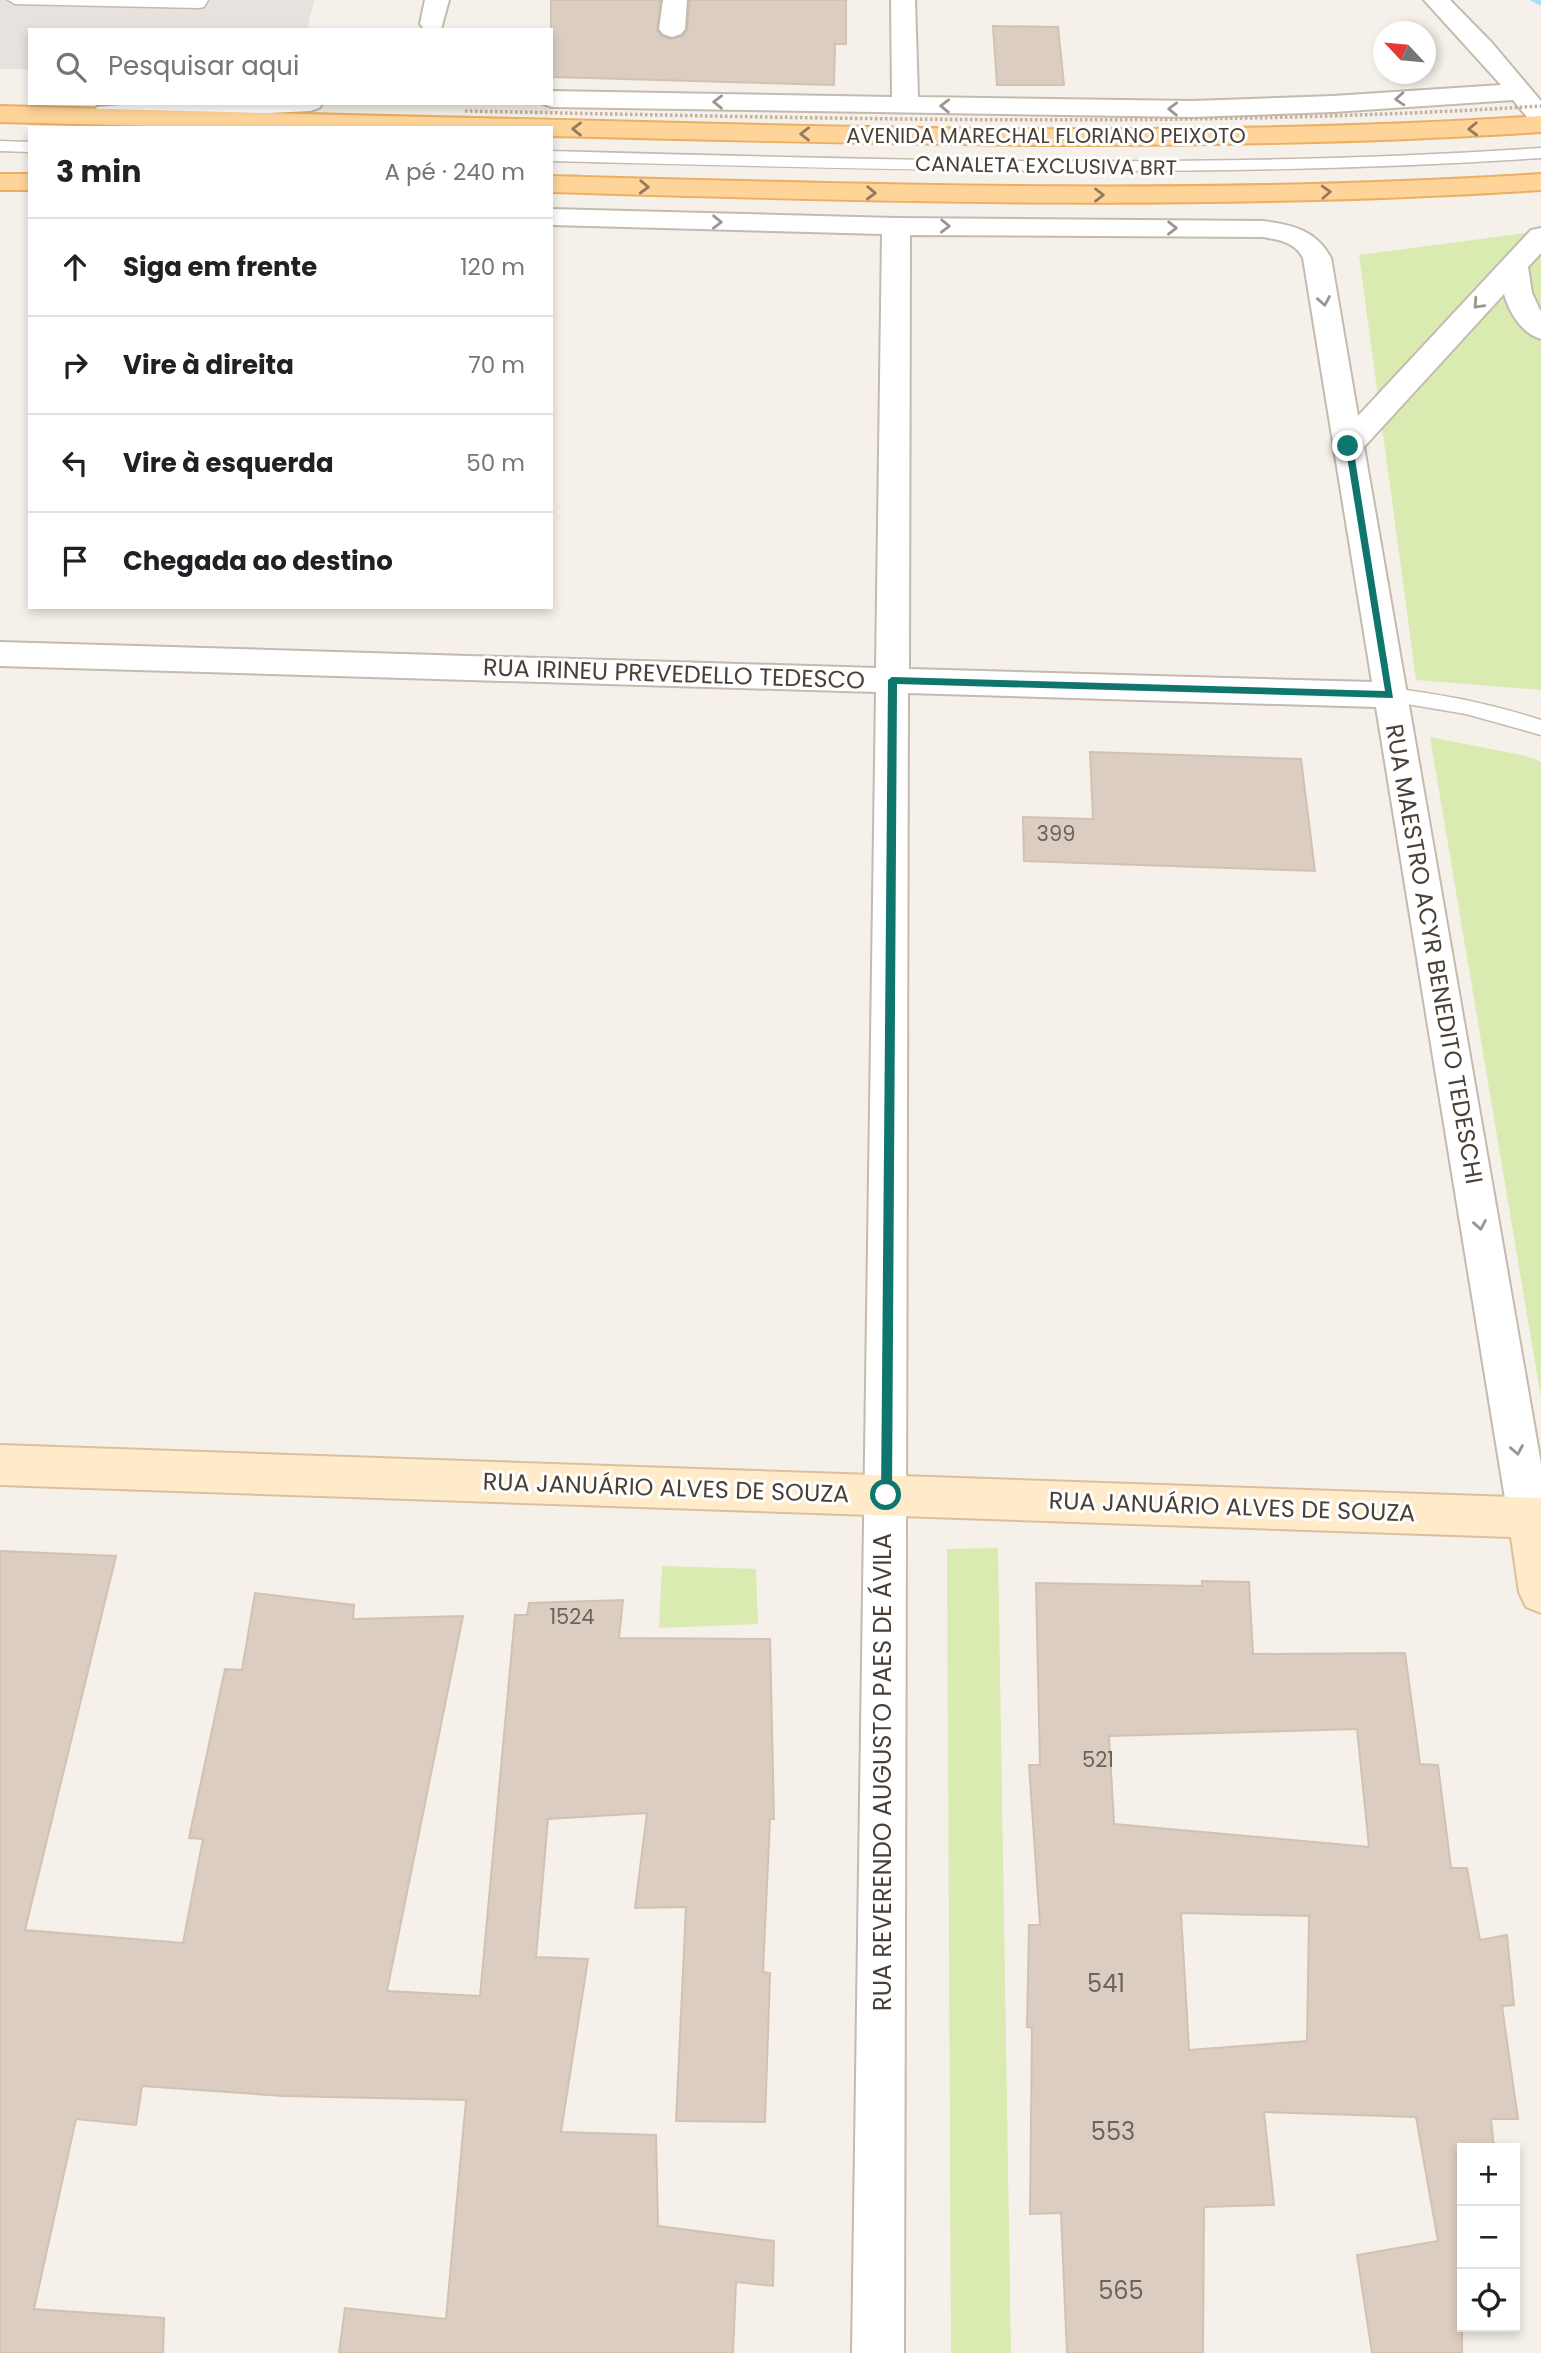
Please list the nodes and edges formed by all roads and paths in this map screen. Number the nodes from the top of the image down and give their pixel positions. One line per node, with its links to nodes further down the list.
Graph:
1 (15, 0): 2 (lane)
2 (51, 0): 3 (lane)
3 (201, 0)
4 (675, 0): 7 (street)
5 (903, 0): 11 (street)
6 (1436, 0): 8 (street)
7 (672, 29)
8 (1517, 92): 11 (street, one-way to 11); 15 (street)
9 (553, 99): 11 (street, one-way to 9)
10 (267, 105): 14 (street)
11 (905, 105)
12 (1541, 106): 16 (path, bridge)
13 (0, 114): 14 (main road)
14 (53, 115): 16 (main road)
15 (1541, 117)
16 (463, 118): 18 (main road)
17 (1541, 124): 19 (main road, AVENIDA MARECHAL FLORIANO PEIXOTO, one-way to 19)
18 (526, 126)
19 (553, 128)
20 (0, 146): 21 (lane)
21 (28, 146)
22 (1541, 153): 23 (lane, CANALETA EXCLUSIVA BRT)
23 (553, 156)
24 (28, 182): 26 (main road)
25 (1541, 182): 27 (main road, one-way to 25)
26 (0, 184): 28 (street)
27 (553, 184)
28 (28, 188)
29 (553, 218): 30 (street, one-way to 30)
30 (896, 226): 34 (street, RUA MAESTRO ACYR BENEDITO TEDESCHI, one-way to 34); 36 (street, RUA REVERENDO AUGUSTO PAES DE ÁVILA)
31 (1541, 236): 32 (street)
32 (1514, 265): 33 (street); 34 (street, one-way to 34)
33 (1541, 330)
34 (1348, 446): 37 (street, RUA MAESTRO ACYR BENEDITO TEDESCHI)
35 (0, 654): 36 (street, RUA IRINEU PREVEDELLO TEDESCO)
36 (892, 680): 37 (street, RUA IRINEU PREVEDELLO TEDESCO); 40 (street, RUA REVERENDO AUGUSTO PAES DE ÁVILA)
37 (1390, 695): 38 (lane); 41 (street, RUA MAESTRO ACYR BENEDITO TEDESCHI, one-way to 41)
38 (1541, 728)
39 (0, 1465): 40 (main road, RUA JANUÁRIO ALVES DE SOUZA)
40 (886, 1495): 41 (main road, RUA JANUÁRIO ALVES DE SOUZA); 43 (street, RUA REVERENDO AUGUSTO PAES DE ÁVILA)
41 (1535, 1517): 42 (main road, RUA MAESTRO ACYR BENEDITO TEDESCHI)
42 (1541, 1592)
43 (878, 2353)

